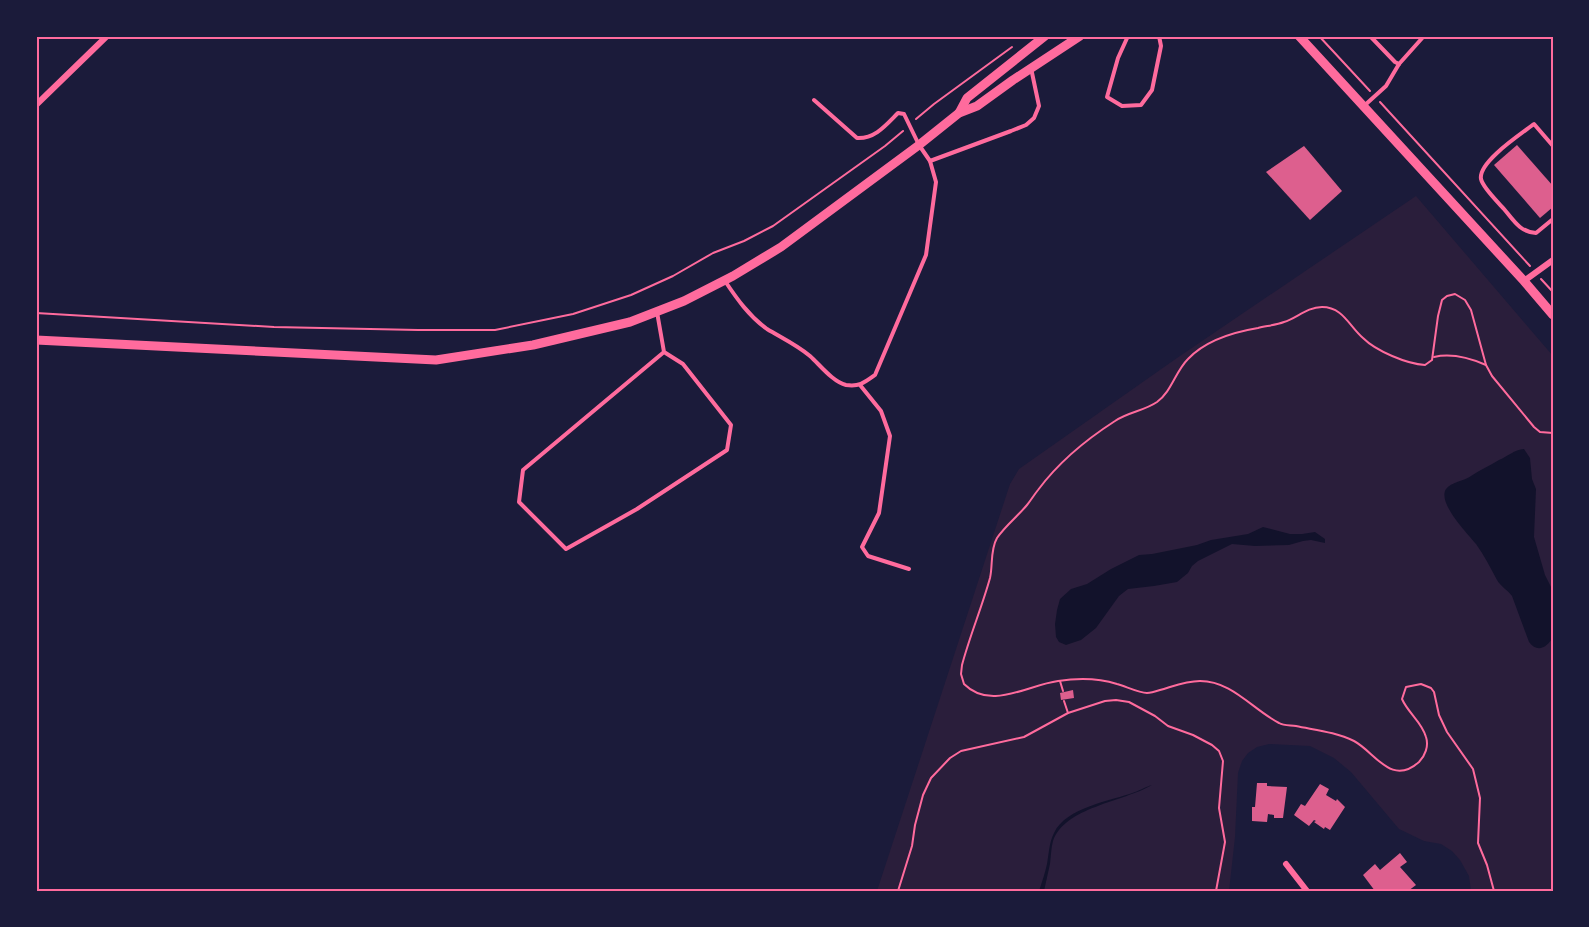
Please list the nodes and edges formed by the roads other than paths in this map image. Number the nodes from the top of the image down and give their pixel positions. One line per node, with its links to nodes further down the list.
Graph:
1 (107, 36): 12 (street)
2 (1045, 36): 14 (street)
3 (1080, 36): 10 (street)
4 (1128, 36): 5 (lane)
5 (1159, 36)
6 (1299, 36): 13 (street)
7 (1371, 36): 9 (lane)
8 (1424, 36): 9 (lane)
9 (1399, 63): 13 (lane)
10 (1031, 68): 14 (street); 17 (lane)
11 (814, 100): 15 (lane)
12 (36, 105)
13 (1364, 106): 21 (street)
14 (959, 113): 15 (street)
15 (919, 145): 17 (lane); 20 (street)
16 (1553, 146): 18 (lane)
17 (930, 160): 26 (lane)
18 (1553, 219)
19 (1553, 260): 21 (street)
20 (724, 280): 22 (street); 26 (lane)
21 (1524, 281): 23 (street)
22 (657, 311): 24 (street); 25 (lane)
23 (1553, 315)
24 (36, 340)
25 (664, 352): 25 (lane)
26 (860, 386): 27 (lane)
27 (909, 569)
28 (1286, 864): 29 (street)
29 (1307, 891)

